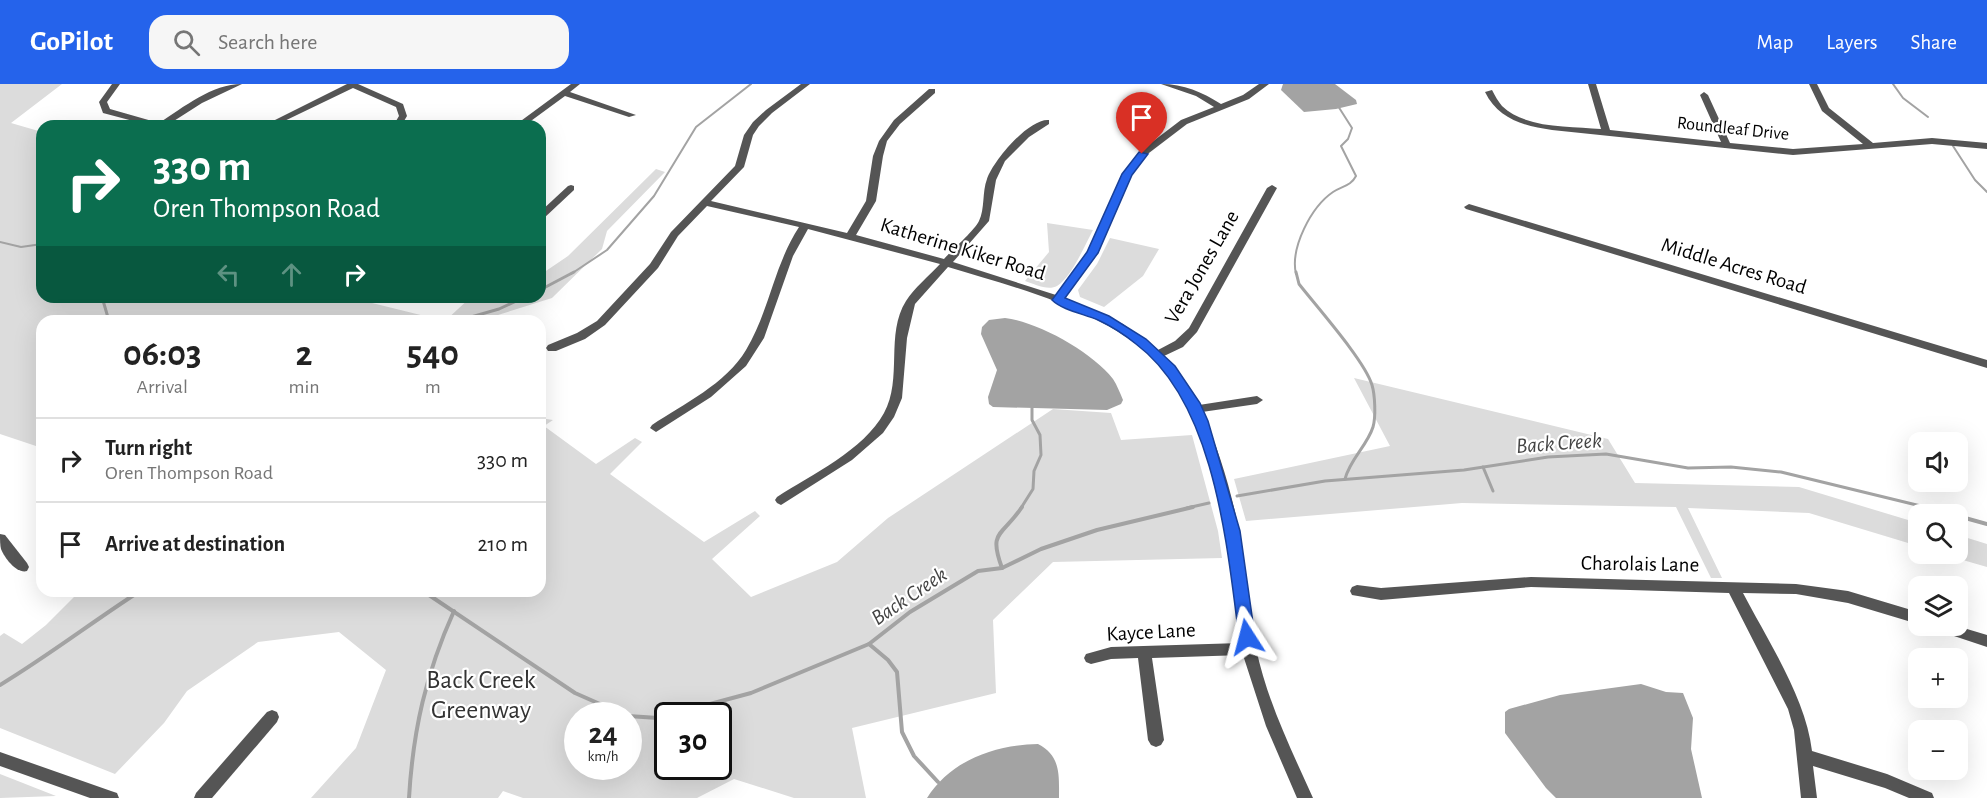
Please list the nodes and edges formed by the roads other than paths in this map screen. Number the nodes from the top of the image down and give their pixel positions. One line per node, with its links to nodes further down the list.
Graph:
1 (116, 84): 16 (street)
2 (237, 84): 17 (street)
3 (352, 84): 18 (street); 19 (street)
4 (576, 84): 12 (street)
5 (806, 84): 28 (street)
6 (1165, 84): 14 (street)
7 (1265, 84): 14 (street)
8 (1592, 84): 22 (street)
9 (1813, 84): 24 (street)
10 (932, 91): 32 (street)
11 (1489, 92): 22 (street, Roundleaf Drive)
12 (564, 93): 15 (street); 20 (street)
13 (1704, 95): 23 (street)
14 (1220, 107): 34 (street)
15 (632, 115)
16 (139, 120)
17 (170, 120)
18 (279, 120)
19 (401, 120)
20 (526, 120)
21 (1046, 122): 33 (street)
22 (1606, 132): 23 (street, Roundleaf Drive)
23 (1727, 146): 24 (street, Roundleaf Drive)
24 (1871, 146): 25 (street, Roundleaf Drive)
25 (1987, 146)
26 (571, 188): 30 (street)
27 (1272, 188): 36 (street, Vera Jones Lane)
28 (704, 202): 31 (street, Katherine Kiker Road); 35 (street)
29 (1469, 207): 37 (street, Middle Acres Road)
30 (546, 211)
31 (806, 226): 32 (street, Katherine Kiker Road); 40 (street)
32 (850, 236): 33 (street, Katherine Kiker Road)
33 (948, 262): 34 (street, Katherine Kiker Road); 41 (street)
34 (1058, 300): 36 (street, Katherine Kiker Road)
35 (552, 348)
36 (1157, 354): 39 (street, Katherine Kiker Road)
37 (1987, 364)
38 (1257, 400): 39 (street)
39 (1196, 409): 49 (street, Katherine Kiker Road)
40 (656, 428)
41 (781, 500)
42 (0, 539): 43 (street)
43 (22, 567)
44 (1732, 587): 45 (street, Charolais Lane); 46 (street, Charolais Lane); 54 (street)
45 (1357, 591)
46 (1908, 615)
47 (1968, 634): 48 (street)
48 (1987, 640)
49 (1249, 649): 50 (street, Kayce Lane); 58 (street, Katherine Kiker Road)
50 (1144, 652): 51 (street, Kayce Lane); 53 (street)
51 (1091, 658)
52 (272, 717): 57 (street)
53 (1156, 740)
54 (1805, 756): 59 (street); 60 (street)
55 (0, 759): 56 (street)
56 (111, 798)
57 (202, 798)
58 (1305, 798)
59 (1809, 798)
60 (1926, 798)

